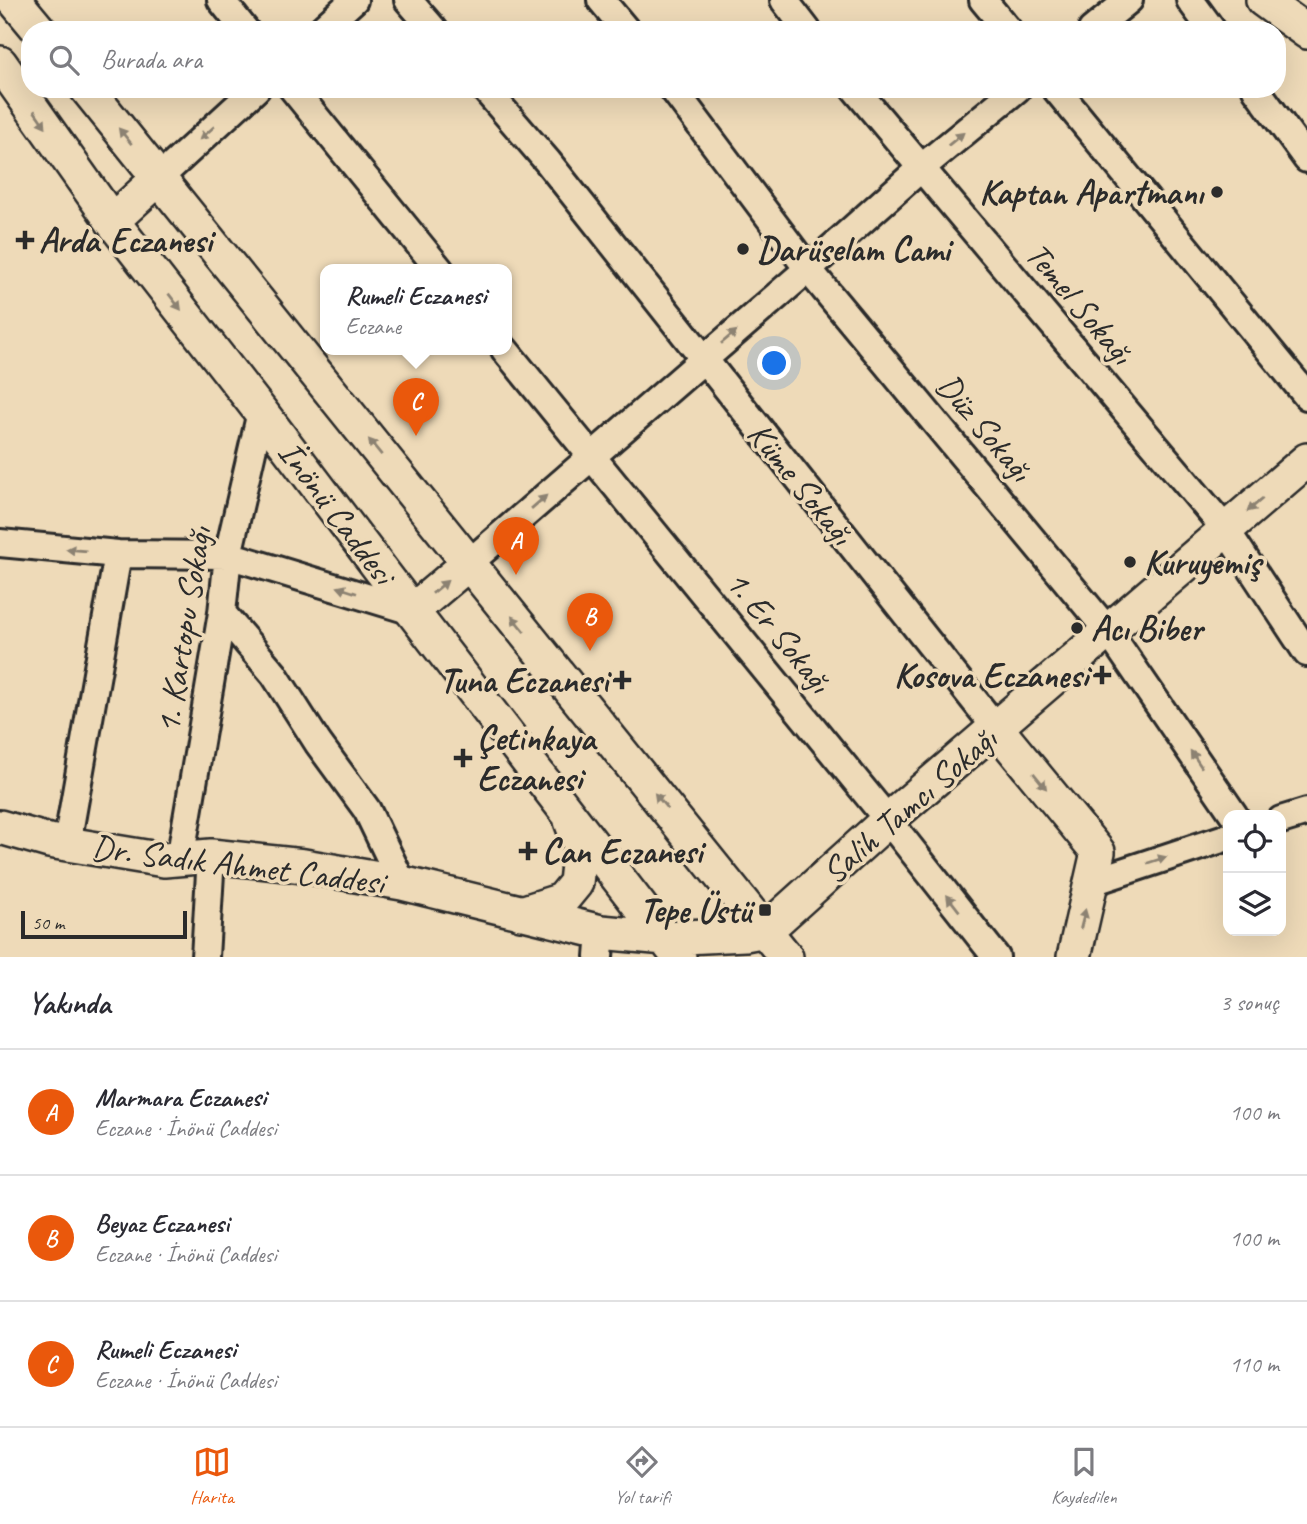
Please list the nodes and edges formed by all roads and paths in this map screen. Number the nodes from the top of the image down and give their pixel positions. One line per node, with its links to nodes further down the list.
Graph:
1 (15, 0): 11 (street)
2 (221, 0): 12 (street)
3 (354, 0): 13 (street)
4 (408, 0): 14 (street)
5 (601, 0): 15 (street)
6 (784, 0): 16 (street)
7 (984, 0): 17 (street)
8 (1129, 0): 18 (street)
9 (1190, 0): 19 (street)
10 (1274, 4): 20 (street)
11 (32, 21)
12 (238, 21)
13 (331, 21)
14 (426, 21)
15 (618, 21)
16 (800, 21)
17 (1000, 21)
18 (1102, 21)
19 (1205, 21)
20 (1307, 32)
21 (5, 81): 34 (street, İnönü Caddesi, one-way to 34)
22 (94, 98): 33 (street, İnönü Caddesi, one-way to 22)
23 (246, 98): 33 (street, one-way to 33)
24 (300, 98): 35 (street)
25 (493, 98): 38 (street, Küme Sokağı)
26 (680, 98): 36 (street, Düz Sokağı)
27 (863, 98): 32 (street, Temel Sokağı)
28 (1006, 98): 32 (street, one-way to 28)
29 (1063, 98): 39 (street)
30 (1263, 98): 31 (street)
31 (1307, 159)
32 (921, 168): 36 (street); 43 (street, Temel Sokağı)
33 (159, 178): 34 (street); 47 (street, İnönü Caddesi, one-way to 33)
34 (112, 221): 40 (street, İnönü Caddesi, one-way to 40)
35 (435, 264)
36 (808, 269): 38 (street, one-way to 36); 50 (street, Düz Sokağı)
37 (509, 355): 41 (street, 1. Er Sokağı)
38 (702, 359): 41 (street); 52 (street, Küme Sokağı)
39 (1307, 396)
40 (261, 412): 46 (street, 1. Kartopu Sokağı); 48 (street, İnönü Caddesi)
41 (592, 456): 47 (street, one-way to 41); 57 (street, 1. Er Sokağı)
42 (1307, 460): 43 (street, Salih Tamcı Sokağı, one-way to 43)
43 (1226, 530): 50 (street, Salih Tamcı Sokağı); 51 (street, Temel Sokağı)
44 (0, 544): 45 (street, one-way to 44)
45 (118, 554): 46 (street); 60 (street)
46 (228, 555): 48 (street, one-way to 46); 49 (street, 1. Kartopu Sokağı)
47 (469, 563): 48 (street, one-way to 47); 65 (street, İnönü Caddesi, one-way to 47)
48 (412, 611): 54 (street, İnönü Caddesi)
49 (222, 613): 61 (street, 1. Kartopu Sokağı); 63 (street)
50 (1108, 631): 52 (street, Salih Tamcı Sokağı); 53 (street, Düz Sokağı, one-way to 50)
51 (1307, 653)
52 (997, 729): 57 (street, Salih Tamcı Sokağı); 62 (street, Küme Sokağı, one-way to 62)
53 (1231, 810)
54 (568, 812): 64 (street); 67 (street, İnönü Caddesi)
55 (1307, 812): 56 (street)
56 (1286, 818)
57 (888, 820): 65 (street, Salih Tamcı Sokağı); 70 (street, 1. Er Sokağı, one-way to 57)
58 (0, 827): 60 (street, Dr. Sadık Ahmet Caddesi)
59 (1223, 838): 62 (street, one-way to 59)
60 (67, 844): 61 (street, Dr. Sadık Ahmet Caddesi)
61 (196, 858): 63 (street, Dr. Sadık Ahmet Caddesi); 68 (street, 1. Kartopu Sokağı)
62 (1092, 882): 71 (street, one-way to 62)
63 (402, 883): 64 (street, Dr. Sadık Ahmet Caddesi)
64 (519, 913): 66 (street, Dr. Sadık Ahmet Caddesi)
65 (769, 944): 67 (street, Dr. Sadık Ahmet Caddesi); 69 (street, İnönü Caddesi)
66 (600, 945): 67 (street, Dr. Sadık Ahmet Caddesi)
67 (672, 948)
68 (205, 957)
69 (786, 957)
70 (996, 957)
71 (1074, 957)

